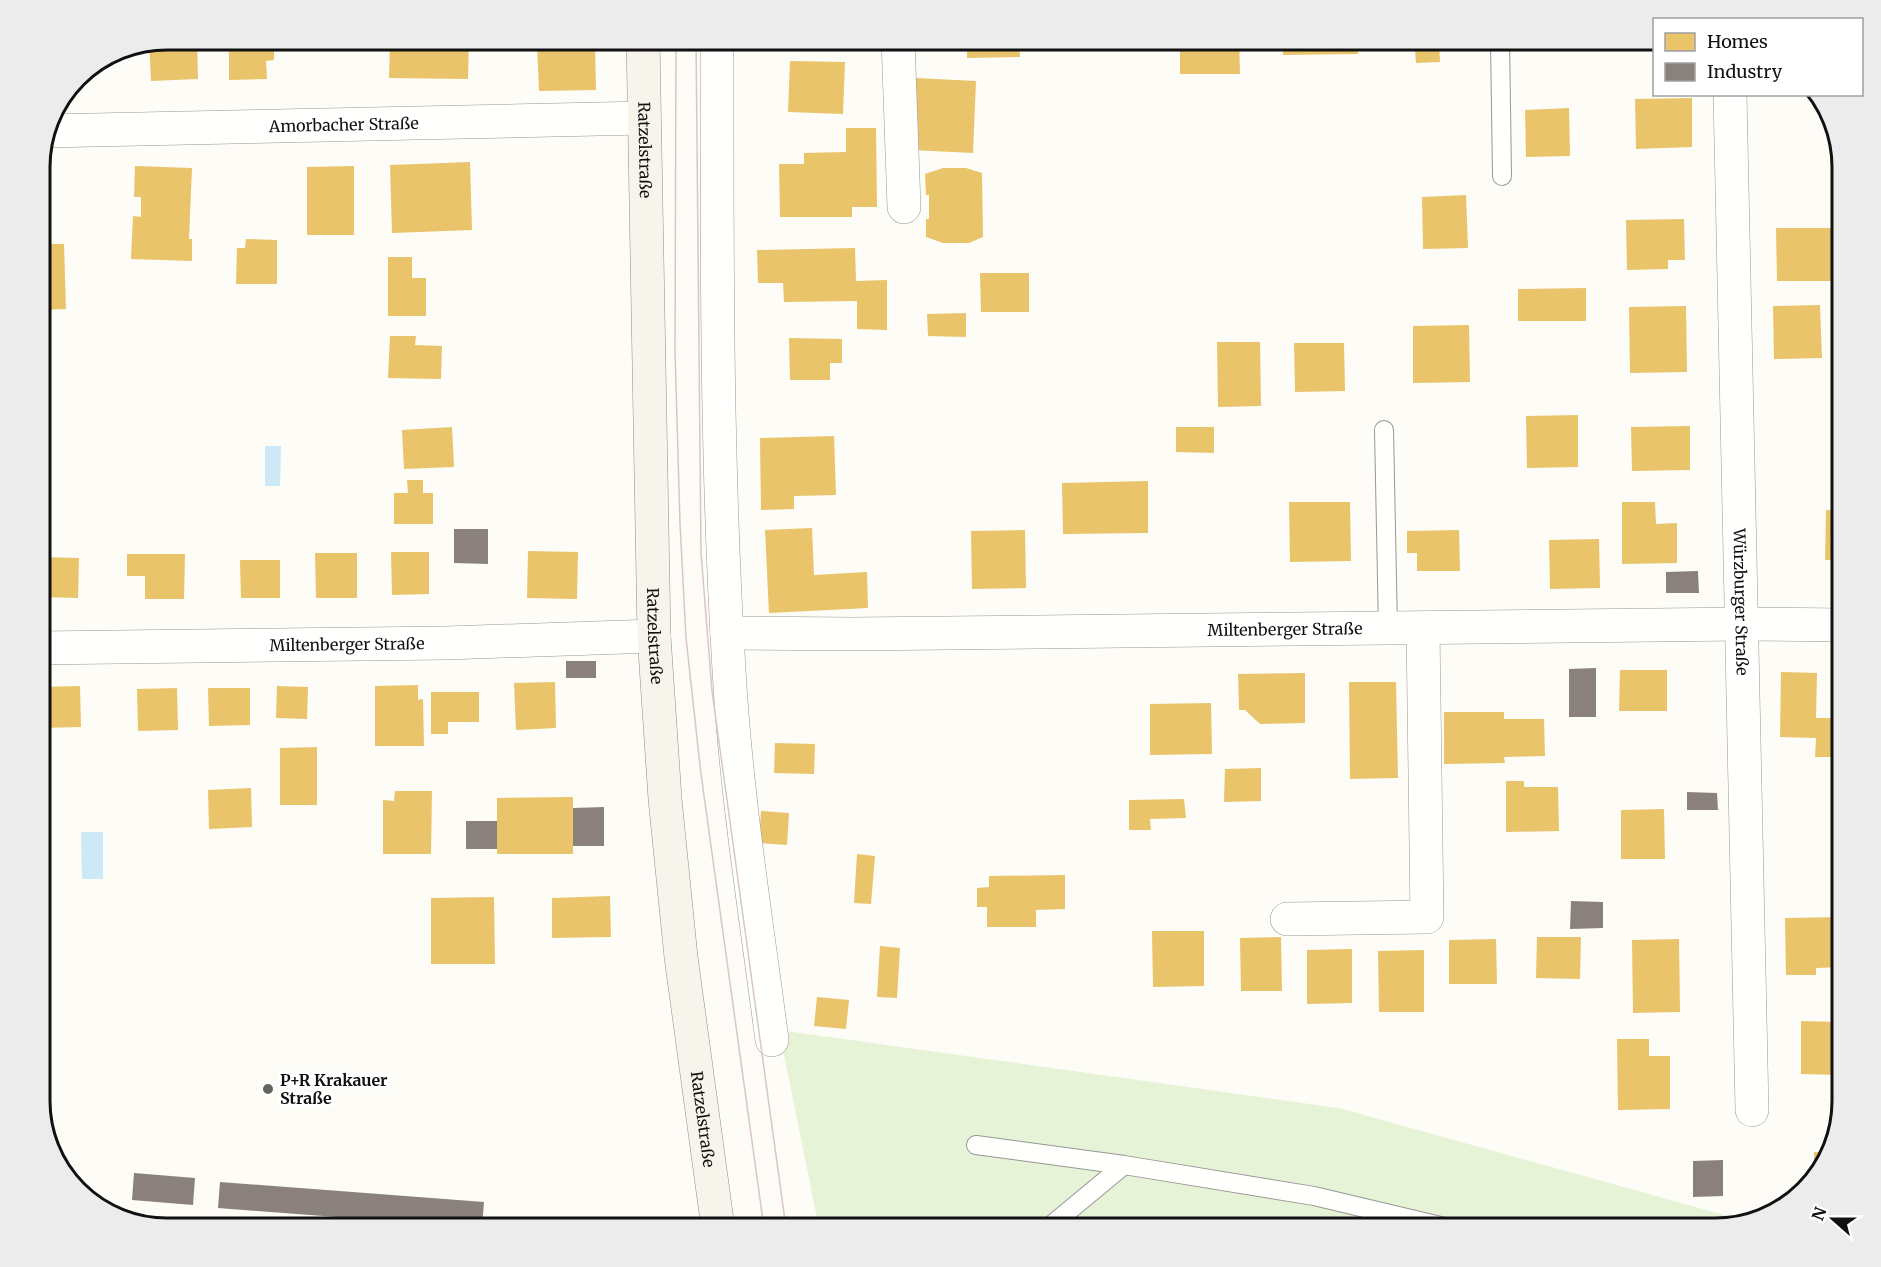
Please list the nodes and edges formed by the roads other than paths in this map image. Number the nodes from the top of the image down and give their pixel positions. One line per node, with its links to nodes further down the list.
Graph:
1 (643, 50): 6 (main road, Ratzelstraße)
2 (717, 50): 15 (street)
3 (898, 50): 9 (street)
4 (1500, 50): 8 (lane)
5 (1731, 96): 11 (street, Würzburger Straße)
6 (644, 118): 7 (street, Amorbacher Straße); 16 (main road, Ratzelstraße)
7 (55, 131)
8 (1502, 176)
9 (904, 207)
10 (1384, 430): 13 (lane)
11 (1743, 624): 12 (street, Miltenberger Straße); 14 (street, Miltenberger Straße); 20 (street, Würzburger Straße)
12 (1832, 625)
13 (1389, 629): 14 (street, Miltenberger Straße); 15 (street, Miltenberger Straße)
14 (1423, 629): 18 (street)
15 (727, 633): 19 (street)
16 (654, 636): 17 (street, Miltenberger Straße); 23 (main road, Ratzelstraße)
17 (50, 648)
18 (1287, 919)
19 (772, 1040)
20 (1752, 1110)
21 (976, 1145): 22 (lane)
22 (1124, 1165): 24 (lane); 25 (lane)
23 (717, 1218)
24 (1060, 1218)
25 (1407, 1218)

